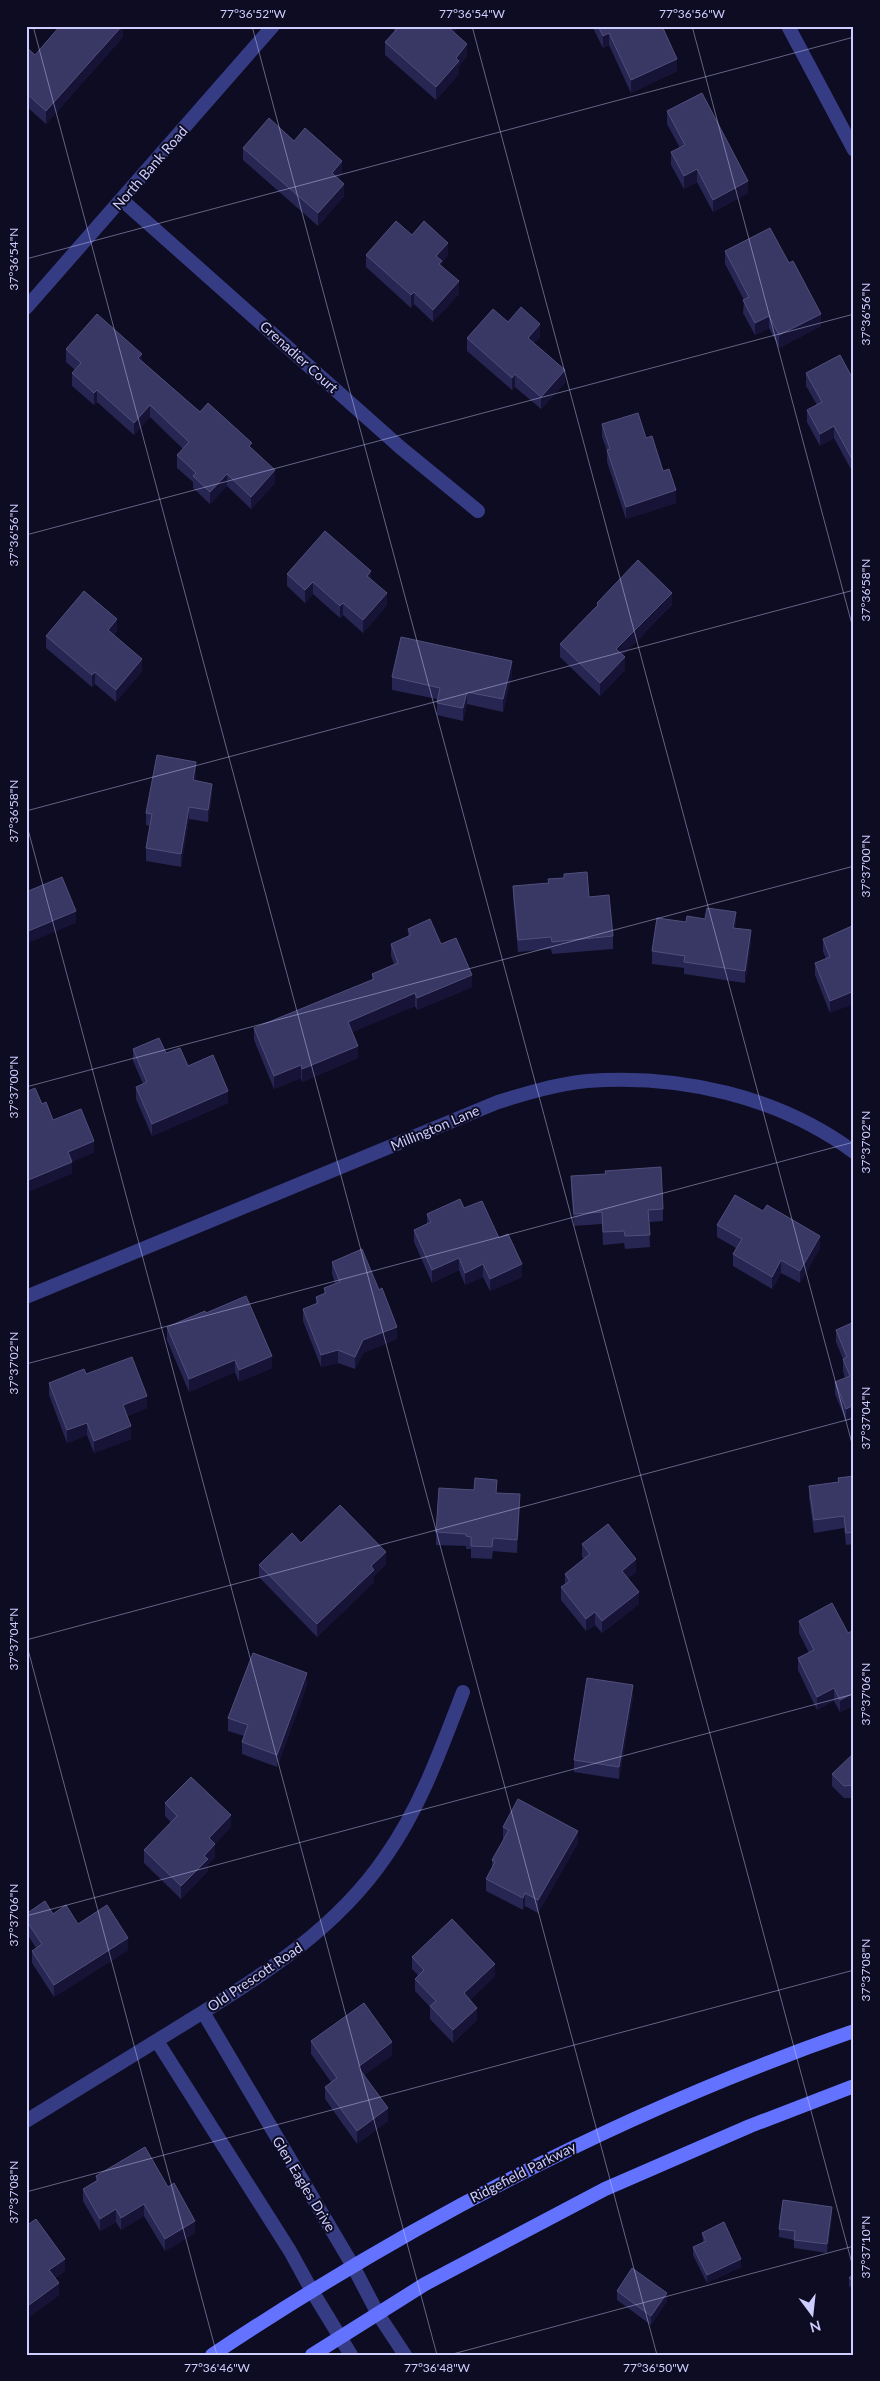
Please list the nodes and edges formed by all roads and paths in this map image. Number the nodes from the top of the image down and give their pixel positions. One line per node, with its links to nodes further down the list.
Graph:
1 (273, 26): 4 (street, North Bank Road)
2 (788, 26): 3 (street)
3 (854, 150)
4 (122, 200): 5 (street, North Bank Road); 6 (street, Grenadier Court)
5 (26, 308)
6 (478, 511)
7 (854, 1152): 8 (street, Millington Lane)
8 (26, 1298)
9 (462, 1692): 10 (street, Old Prescott Road)
10 (203, 2012): 12 (street, Old Prescott Road); 15 (street, Glen Eagles Drive)
11 (854, 2031): 15 (main road, Ridgefield Parkway)
12 (157, 2041): 14 (street, Old Prescott Road); 16 (street)
13 (854, 2086): 17 (main road)
14 (26, 2121)
15 (352, 2266): 16 (main road, Ridgefield Parkway); 17 (street, Glen Eagles Drive)
16 (312, 2291): 18 (street); 19 (main road, Ridgefield Parkway)
17 (378, 2314): 18 (main road); 22 (street, Glen Eagles Drive)
18 (340, 2338): 20 (main road); 21 (street)
19 (212, 2355)
20 (312, 2355)
21 (351, 2355)
22 (405, 2355)

